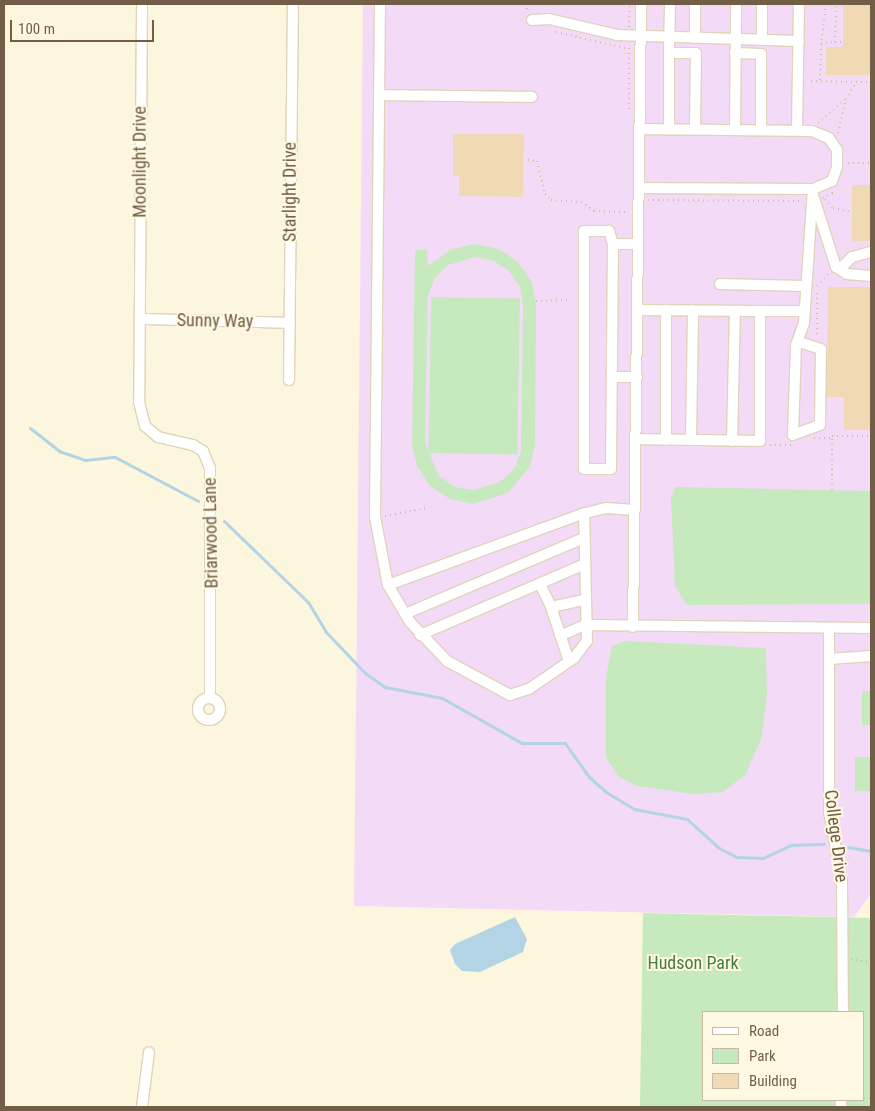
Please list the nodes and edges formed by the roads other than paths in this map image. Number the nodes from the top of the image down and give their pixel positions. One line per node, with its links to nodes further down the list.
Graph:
1 (142, 4): 42 (street, Moonlight Drive)
2 (293, 4): 43 (street, Starlight Drive)
3 (380, 4): 19 (street)
4 (641, 4): 11 (street)
5 (670, 4): 12 (street)
6 (695, 4): 13 (street)
7 (736, 4): 14 (street)
8 (762, 4): 15 (street)
9 (798, 4): 16 (street)
10 (532, 20): 11 (street)
11 (641, 37): 12 (street); 21 (street)
12 (670, 37): 13 (street); 17 (street)
13 (694, 38): 14 (street)
14 (735, 39): 15 (street); 18 (street)
15 (762, 40): 16 (street)
16 (799, 41): 26 (street)
17 (669, 53): 22 (street); 23 (street)
18 (735, 53): 24 (street); 25 (street)
19 (379, 95): 20 (street); 57 (street)
20 (532, 97)
21 (640, 129): 22 (street); 27 (street)
22 (669, 129): 23 (street)
23 (695, 129): 24 (street)
24 (735, 129): 25 (street)
25 (761, 129): 26 (street)
26 (798, 130): 28 (street)
27 (639, 188): 28 (street); 30 (street)
28 (817, 194): 32 (street); 35 (street)
29 (613, 244): 30 (street); 45 (street); 45 (street)
30 (638, 244): 36 (street)
31 (871, 252): 32 (street)
32 (838, 268): 33 (street)
33 (871, 276)
34 (720, 284): 35 (street)
35 (804, 286): 41 (street)
36 (637, 310): 37 (street); 46 (street)
37 (666, 310): 38 (street); 49 (street)
38 (693, 310): 39 (street); 50 (street)
39 (735, 310): 40 (street); 51 (street)
40 (760, 311): 41 (street); 51 (street)
41 (804, 311): 44 (street)
42 (140, 320): 43 (street, Sunny Way); 70 (street, Briarwood Lane)
43 (290, 322): 47 (street, Starlight Drive)
44 (799, 342): 44 (street)
45 (612, 377): 46 (street)
46 (637, 377): 48 (street)
47 (289, 380)
48 (636, 439): 49 (street); 52 (street)
49 (666, 440): 50 (street)
50 (691, 440): 51 (street)
51 (732, 441)
52 (635, 510): 53 (street); 62 (street)
53 (584, 513): 54 (street); 57 (street)
54 (584, 538): 55 (street); 60 (street)
55 (585, 564): 56 (street); 58 (street)
56 (540, 584): 59 (street); 65 (street)
57 (388, 585): 60 (street)
58 (585, 600): 59 (street); 61 (street)
59 (551, 607): 66 (street)
60 (404, 614): 65 (street)
61 (585, 625): 62 (street); 66 (street); 69 (street)
62 (633, 627): 64 (street)
63 (871, 628): 64 (street)
64 (829, 629): 68 (street, College Drive)
65 (420, 635): 69 (street)
66 (560, 636): 69 (street)
67 (871, 656): 68 (street)
68 (829, 659): 71 (street, College Drive)
69 (569, 661)
70 (210, 698)
71 (843, 1011)
72 (149, 1052): 73 (street)
73 (142, 1107)

